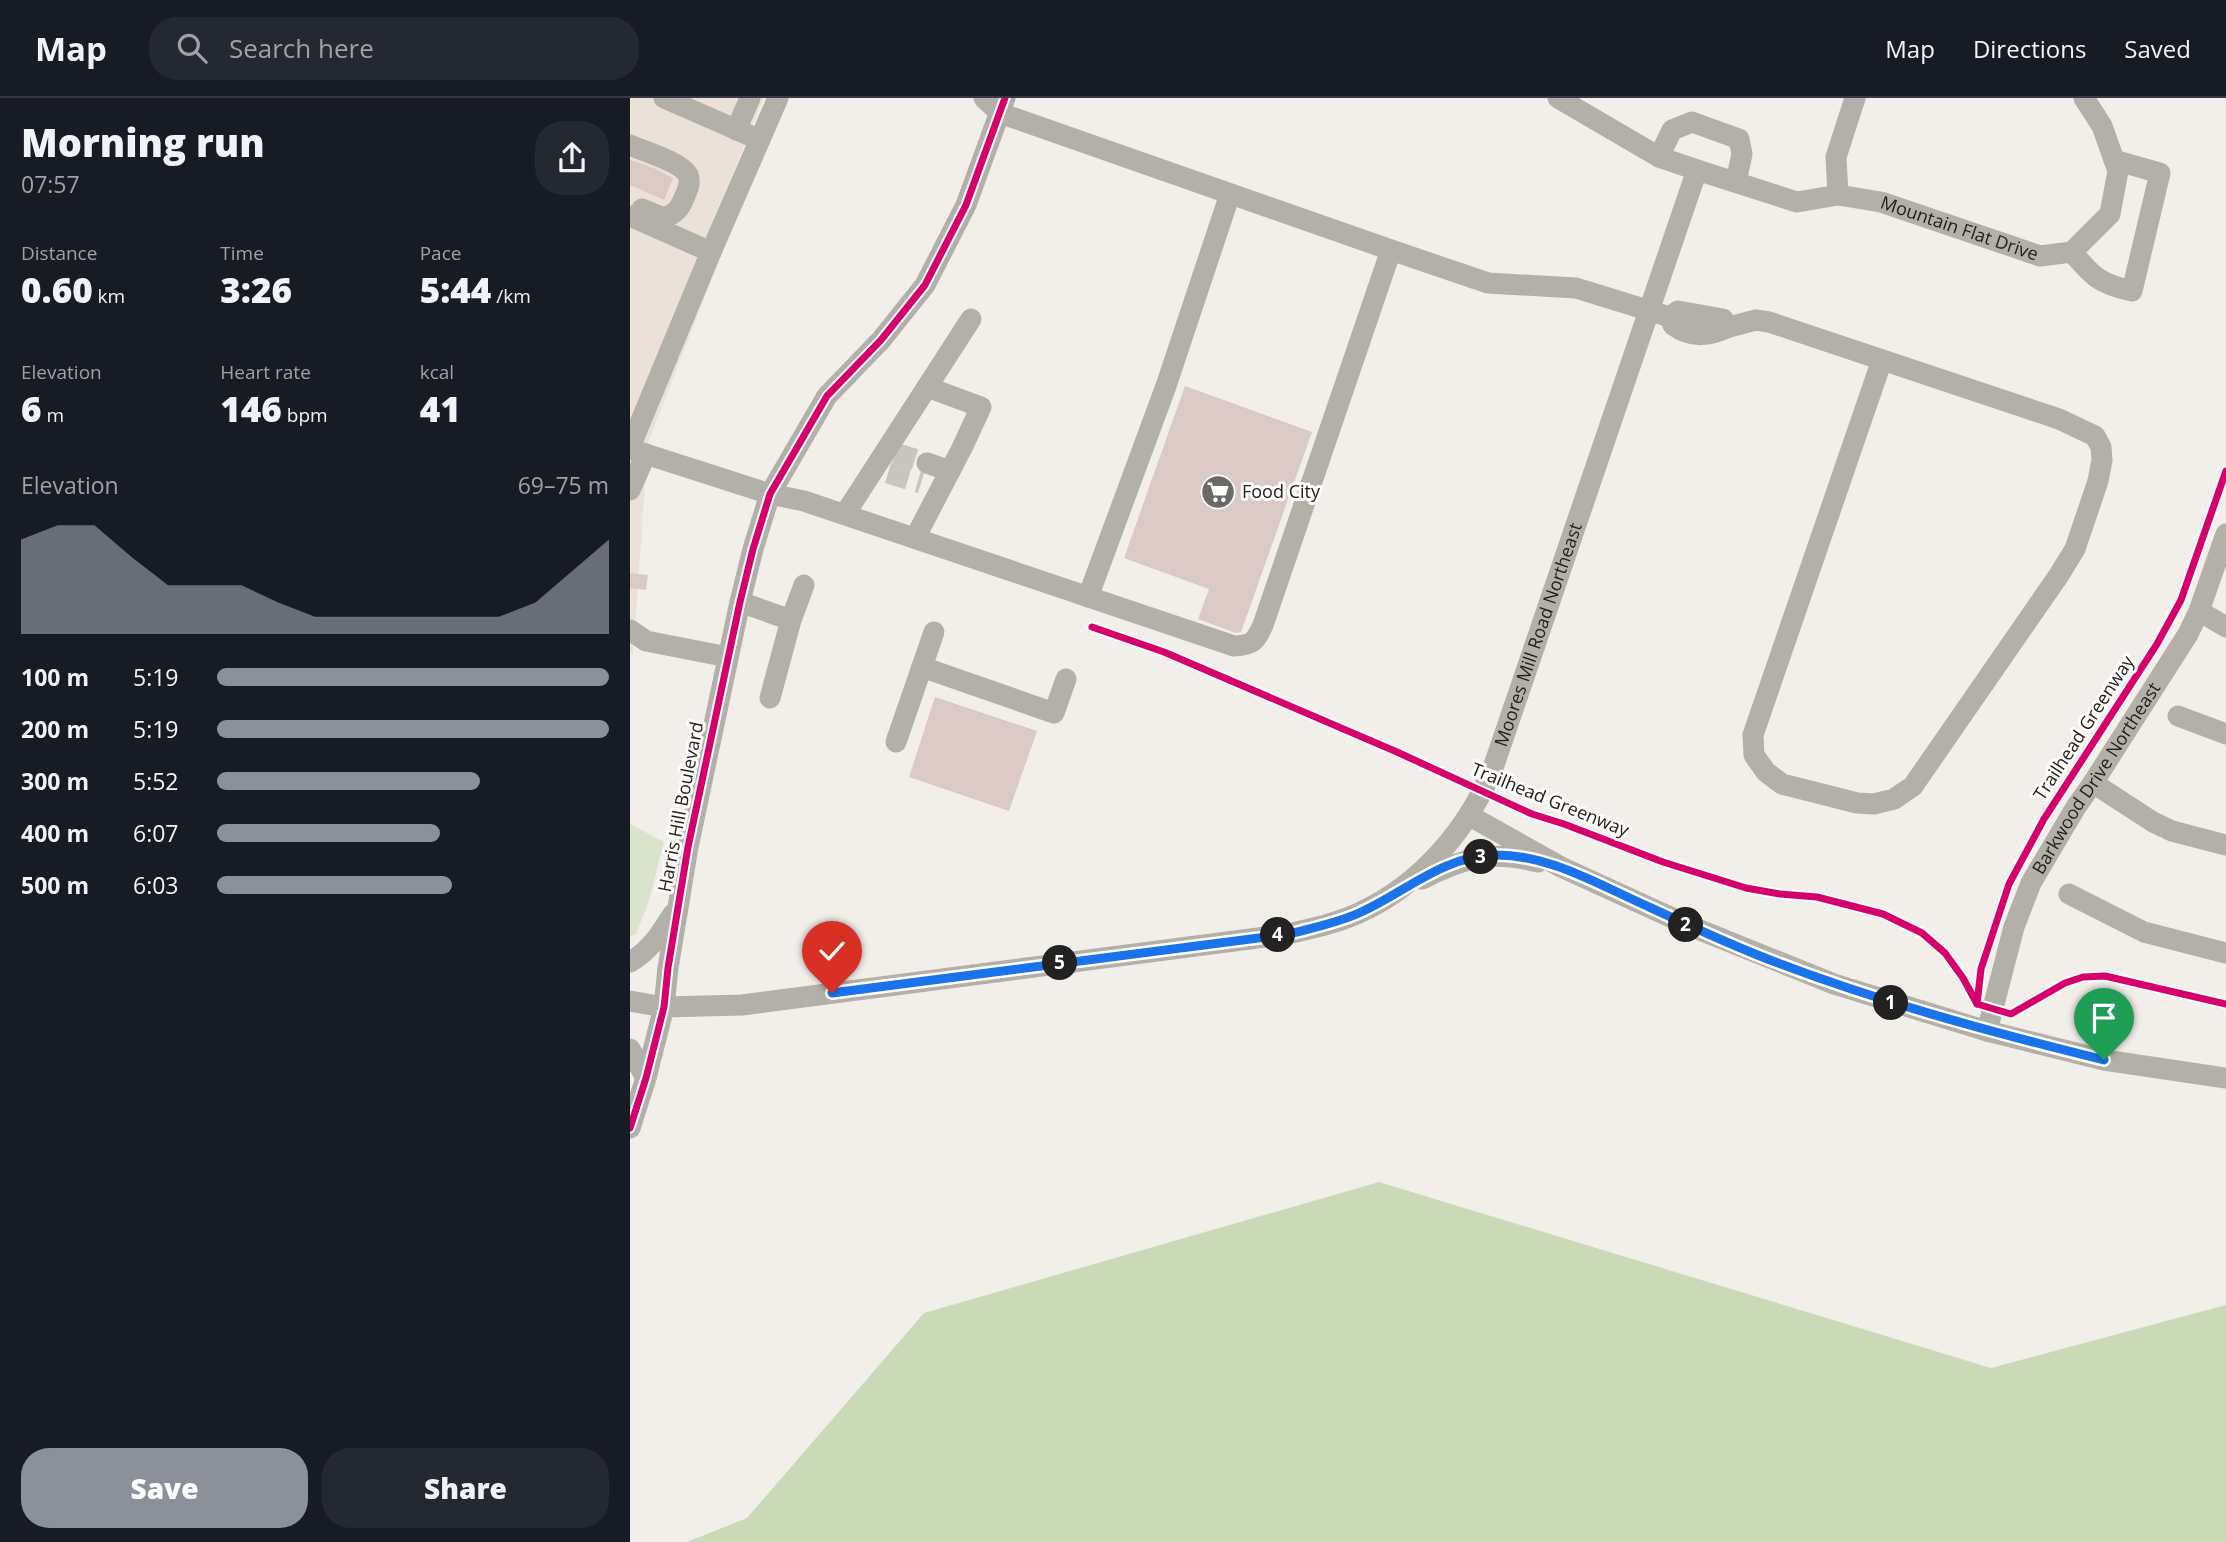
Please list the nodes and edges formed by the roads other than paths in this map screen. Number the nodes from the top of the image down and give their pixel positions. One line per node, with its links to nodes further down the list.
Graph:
1 (664, 98): 10 (street)
2 (750, 98): 10 (street)
3 (778, 98): 12 (street)
4 (984, 98): 9 (street)
5 (1558, 98): 8 (street, Mountain Flat Drive)
6 (1855, 98): 19 (street)
7 (2084, 98): 15 (street)
8 (1583, 104): 14 (street, Mountain Flat Drive)
9 (1002, 106): 18 (street); 32 (street, Harris Hill Boulevard)
10 (736, 130): 12 (street)
11 (630, 134): 22 (street)
12 (760, 141): 24 (street)
13 (630, 145): 20 (street)
14 (1659, 157): 16 (street, Mountain Flat Drive); 17 (street)
15 (2114, 160): 25 (street); 25 (street)
16 (1697, 170): 17 (street, Mountain Flat Drive); 26 (street, Moores Mill Road Northeast)
17 (1736, 182): 19 (street, Mountain Flat Drive)
18 (1230, 194): 23 (street); 37 (street)
19 (1838, 195): 25 (street, Mountain Flat Drive)
20 (630, 204)
21 (630, 216): 22 (street)
22 (677, 237): 24 (street)
23 (1391, 250): 26 (street); 37 (street)
24 (711, 252): 30 (street)
25 (2072, 252)
26 (1650, 309): 28 (street); 52 (street, Moores Mill Road Northeast)
27 (971, 319): 29 (street)
28 (1882, 360): 28 (street)
29 (927, 387): 33 (street); 35 (street)
30 (635, 450): 31 (street); 32 (street)
31 (630, 490)
32 (770, 494): 33 (street); 38 (street, Harris Hill Boulevard)
33 (845, 514): 35 (street)
34 (2226, 534): 39 (street, Barkwood Drive Northeast)
35 (915, 538): 37 (street)
36 (804, 585): 40 (street)
37 (1088, 597)
38 (740, 602): 40 (street); 44 (street, Harris Hill Boulevard)
39 (2199, 611): 41 (street); 51 (street, Barkwood Drive Northeast)
40 (791, 620): 47 (street)
41 (2226, 627)
42 (630, 630): 44 (street)
43 (934, 632): 45 (street)
44 (728, 657): 57 (street, Harris Hill Boulevard)
45 (922, 667): 46 (street); 50 (street)
46 (1066, 679)
47 (770, 698)
48 (2178, 716): 49 (street)
49 (2226, 734)
50 (896, 742)
51 (2093, 783): 53 (street); 62 (street, Barkwood Drive Northeast)
52 (1470, 816): 54 (street); 55 (street, Moores Mill Road Northeast)
53 (2226, 845)
54 (1561, 867): 55 (street); 62 (street)
55 (1404, 887): 61 (street, Moores Mill Road Northeast)
56 (2069, 894): 58 (street)
57 (678, 906): 59 (street); 61 (street, Harris Hill Boulevard)
58 (2226, 953)
59 (630, 962)
60 (630, 1001): 61 (street, Moores Mill Road Northeast)
61 (664, 1007): 64 (street, Harris Hill Boulevard)
62 (1987, 1031): 65 (street)
63 (630, 1049): 64 (street)
64 (646, 1078): 66 (street, Harris Hill Boulevard)
65 (2226, 1078)
66 (630, 1128)

